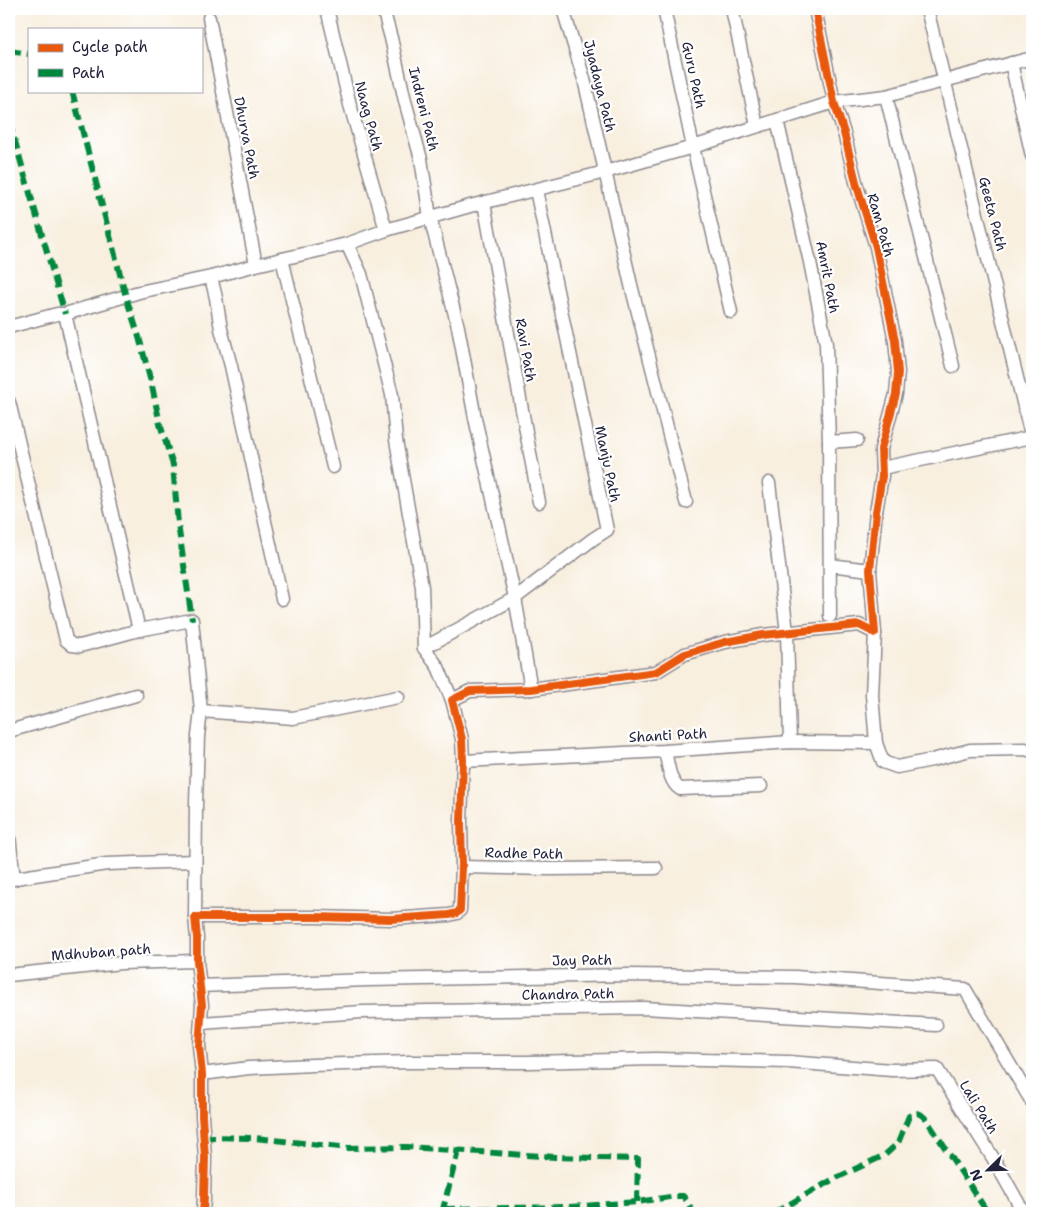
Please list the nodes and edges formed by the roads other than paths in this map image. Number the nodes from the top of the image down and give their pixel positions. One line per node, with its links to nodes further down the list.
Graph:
1 (327, 9): 22 (street, Naag Path)
2 (383, 9): 21 (street, Indreni Path)
3 (563, 9): 18 (street, Jyadaya Path)
4 (664, 9): 16 (street, Guru Path)
5 (732, 9): 15 (street)
6 (815, 9): 13 (street, Ram Path)
7 (928, 9): 11 (street, Geeta Path)
8 (209, 18): 25 (street, Dhurva Path)
9 (1032, 58): 10 (street)
10 (1011, 63): 11 (street); 17 (street)
11 (945, 80): 12 (street); 32 (street, Geeta Path)
12 (886, 96): 13 (street); 30 (street)
13 (834, 102): 14 (street); 36 (street, Ram Path)
14 (777, 120): 15 (street); 34 (street, Amrit Path)
15 (756, 126): 16 (street)
16 (693, 147): 18 (street); 27 (street, Guru Path)
17 (1032, 156)
18 (606, 172): 19 (street); 39 (street, Jyadaya Path)
19 (536, 190): 20 (street); 42 (street, Manju Path)
20 (484, 203): 21 (street); 38 (street, Ravi Path)
21 (430, 217): 22 (street); 42 (street, Indreni Path)
22 (386, 230): 23 (street)
23 (347, 244): 24 (street); 48 (street)
24 (282, 259): 25 (street); 35 (street)
25 (256, 264): 26 (street)
26 (211, 277): 28 (street); 43 (street)
27 (731, 312)
28 (65, 314): 29 (street); 45 (street)
29 (9, 327)
30 (953, 366)
31 (9, 402): 45 (street)
32 (1030, 432): 36 (street)
33 (857, 440): 34 (street)
34 (829, 442): 40 (street, Amrit Path)
35 (333, 467)
36 (882, 468): 41 (street, Ram Path)
37 (769, 483): 46 (street)
38 (539, 502)
39 (686, 502)
40 (830, 565): 41 (street); 44 (street, Amrit Path)
41 (870, 570): 47 (street, Ram Path)
42 (515, 598): 48 (street, Manju Path); 49 (street, Indreni Path)
43 (282, 600)
44 (830, 616)
45 (139, 630): 53 (street)
46 (787, 632): 47 (street); 49 (street); 55 (street)
47 (875, 633): 56 (street, Ram Path)
48 (424, 648): 52 (street)
49 (530, 690): 52 (street)
50 (136, 695): 54 (street)
51 (398, 697): 53 (street)
52 (452, 700): 59 (street)
53 (201, 711): 62 (street)
54 (9, 731)
55 (790, 742): 56 (street, Shanti Path); 57 (street, Shanti Path)
56 (876, 744): 58 (street)
57 (665, 751): 59 (street, Shanti Path); 60 (street)
58 (1032, 751)
59 (462, 761): 63 (street)
60 (761, 786)
61 (9, 836): 65 (street)
62 (195, 860): 65 (street); 66 (street)
63 (462, 867): 64 (street, Radhe Path); 66 (street)
64 (656, 868)
65 (11, 880)
66 (195, 917): 67 (street)
67 (197, 961): 68 (street, Mdhuban path); 69 (street)
68 (9, 975)
69 (200, 986): 70 (street); 73 (street, Jay Path)
70 (201, 1023): 71 (street, Chandra Path); 72 (street)
71 (936, 1025)
72 (202, 1074): 74 (street); 75 (street, Lali Path)
73 (1032, 1102)
74 (202, 1213)
75 (1024, 1213)

